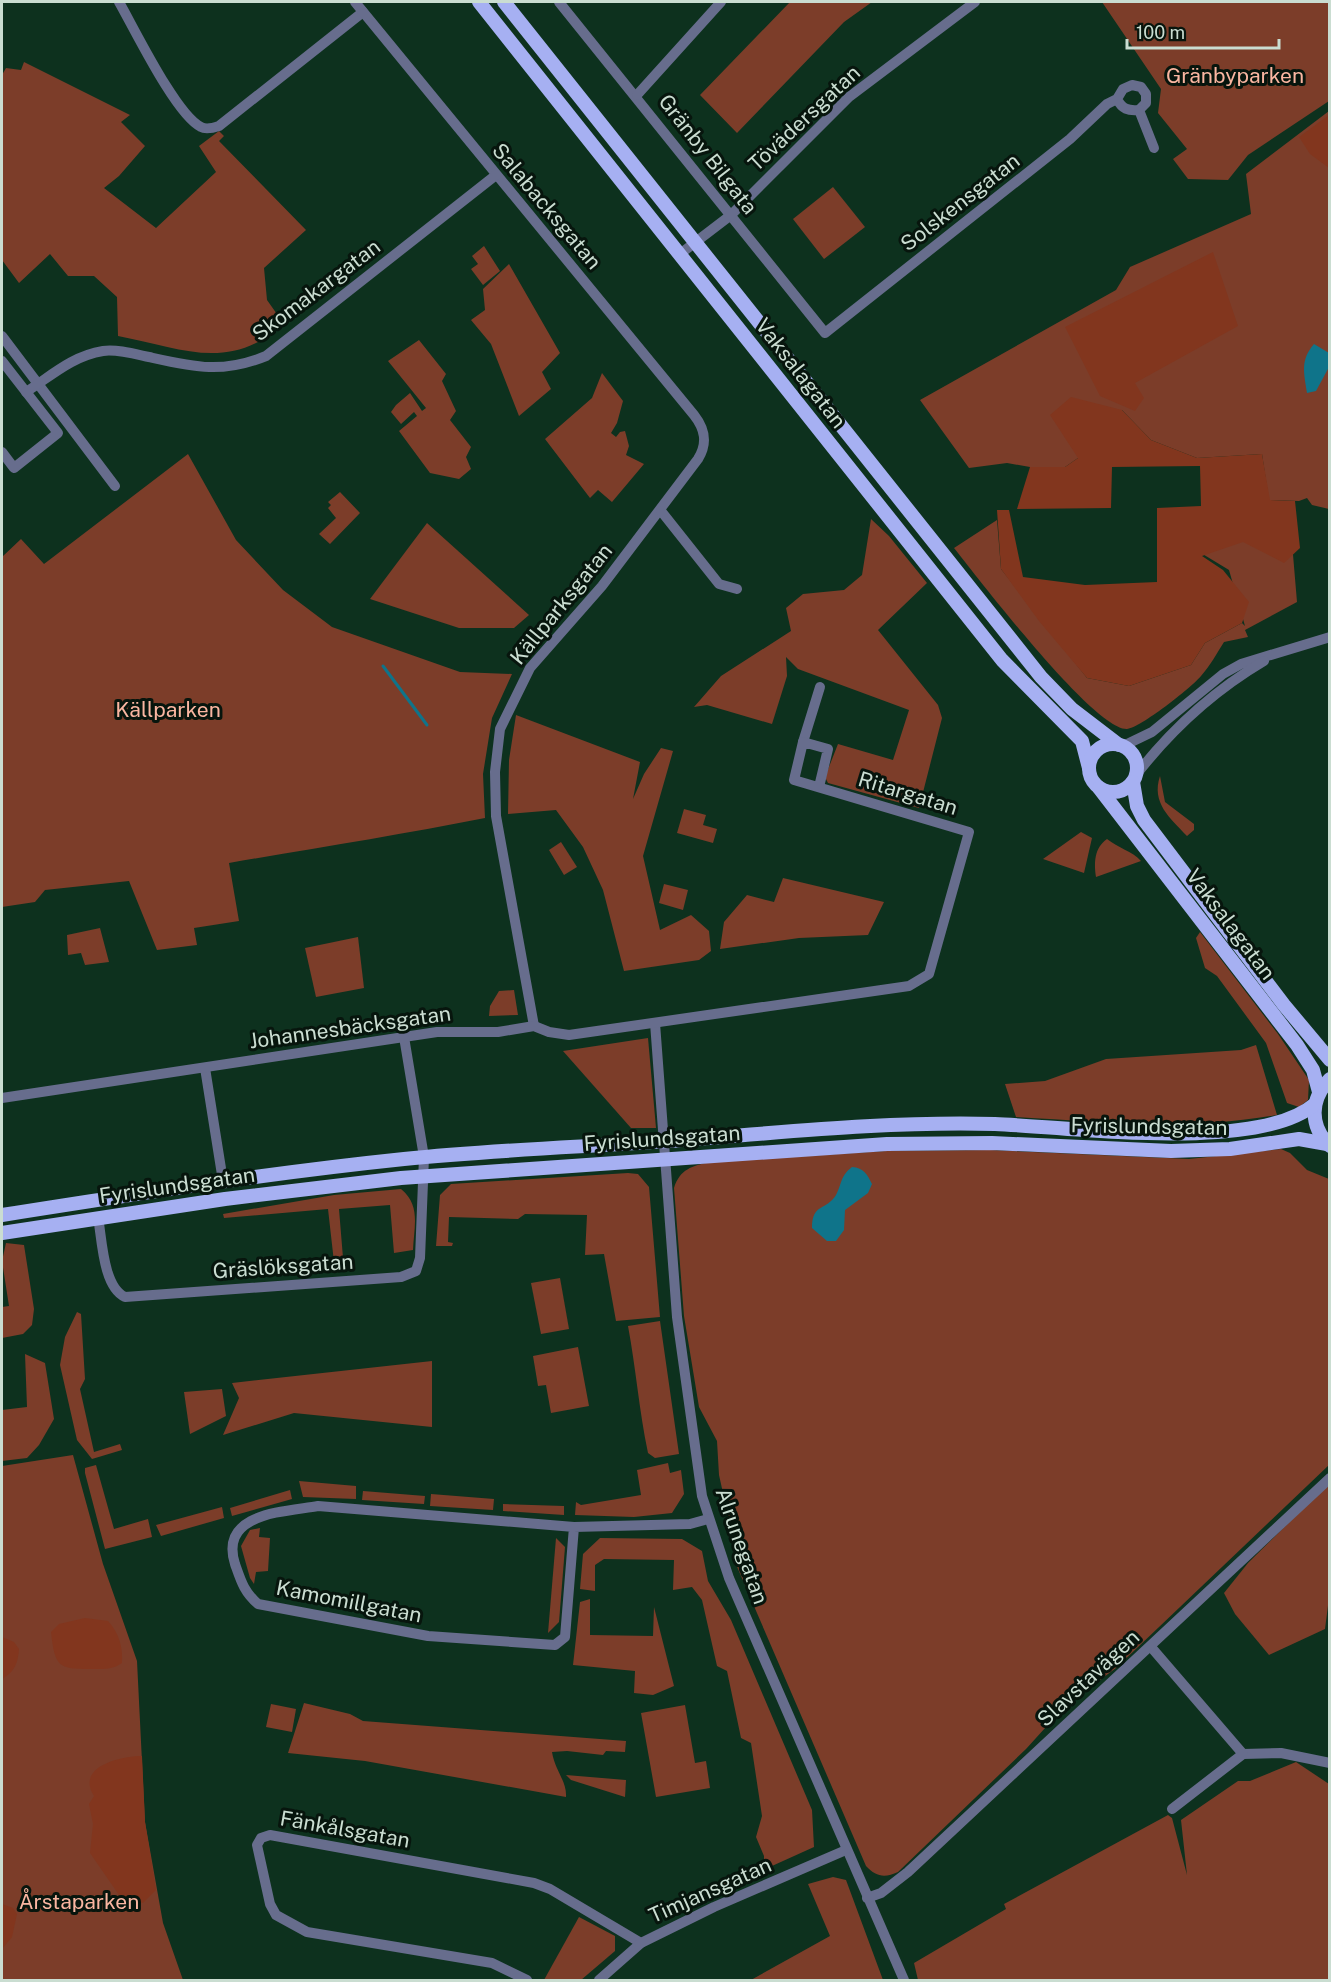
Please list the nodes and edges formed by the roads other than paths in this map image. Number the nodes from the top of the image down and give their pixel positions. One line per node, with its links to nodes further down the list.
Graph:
1 (119, 2): 10 (street)
2 (355, 2): 10 (street, Salabacksgatan)
3 (499, 2): 8 (street)
4 (504, 2): 17 (main road, Vaksalagatan)
5 (560, 2): 11 (street, Gränby Bilgata)
6 (721, 2): 11 (street)
7 (975, 2): 9 (street, Tövädersgatan)
8 (482, 6): 18 (main road, Vaksalagatan)
9 (959, 7): 16 (street, Tövädersgatan)
10 (363, 12): 15 (street, Salabacksgatan)
11 (637, 95): 16 (street, Gränby Bilgata)
12 (1117, 99): 13 (street); 13 (street, Solskensgatan); 19 (street, Solskensgatan)
13 (1139, 110): 14 (street, Solskensgatan)
14 (1154, 148)
15 (496, 175): 22 (street, Skomakargatan); 24 (street, Salabacksgatan)
16 (731, 215): 17 (street, Tövädersgatan); 19 (street, Gränby Bilgata)
17 (695, 242): 18 (street, Tövädersgatan); 33 (main road, Vaksalagatan)
18 (680, 254): 34 (main road, Vaksalagatan)
19 (825, 333)
20 (2, 336): 22 (street)
21 (2, 361): 23 (street)
22 (38, 385): 23 (street, Skomakargatan); 26 (street)
23 (26, 392): 25 (street)
24 (705, 438): 27 (street, Källparksgatan)
25 (2, 452)
26 (115, 486)
27 (661, 511): 28 (street); 40 (street, Källparksgatan)
28 (737, 589)
29 (1329, 637): 30 (street)
30 (1277, 653): 33 (street); 35 (street)
31 (820, 687): 32 (street, Ritargatan)
32 (803, 742): 36 (street, Ritargatan); 36 (street)
33 (1121, 746): 34 (main road); 35 (main road)
34 (1089, 768): 37 (main road)
35 (1134, 778): 37 (main road); 42 (main road, Vaksalagatan)
36 (819, 787): 38 (street, Ritargatan)
37 (1099, 788): 46 (main road, Vaksalagatan)
38 (916, 982): 39 (street, Johannesbäcksgatan)
39 (655, 1023): 40 (street, Johannesbäcksgatan); 47 (street, Alrunegatan)
40 (534, 1026): 41 (street, Johannesbäcksgatan)
41 (404, 1037): 43 (street, Johannesbäcksgatan); 49 (street, Gräslöksgatan)
42 (1329, 1060)
43 (205, 1068): 45 (street, Johannesbäcksgatan); 52 (street)
44 (1329, 1079): 46 (main road)
45 (2, 1098)
46 (1317, 1098): 47 (main road, Fyrislundsgatan); 48 (main road, Vaksalagatan)
47 (664, 1141): 49 (main road, Fyrislundsgatan); 50 (street, Alrunegatan)
48 (1328, 1145): 50 (main road, Fyrislundsgatan)
49 (424, 1157): 51 (street, Gräslöksgatan); 52 (main road, Fyrislundsgatan)
50 (666, 1159): 51 (main road, Fyrislundsgatan); 57 (street, Alrunegatan)
51 (426, 1176): 54 (main road, Fyrislundsgatan); 54 (street, Gräslöksgatan)
52 (223, 1180): 53 (main road, Fyrislundsgatan)
53 (2, 1215)
54 (98, 1217): 55 (main road, Fyrislundsgatan)
55 (2, 1233)
56 (1329, 1479): 59 (street, Slavstavägen)
57 (708, 1519): 58 (street, Kamomillgatan); 63 (street, Alrunegatan)
58 (574, 1527): 58 (street, Kamomillgatan)
59 (1150, 1647): 60 (street); 64 (street, Slavstavägen)
60 (1243, 1755): 61 (street); 62 (street)
61 (1329, 1763)
62 (1172, 1809)
63 (846, 1850): 64 (street, Alrunegatan); 65 (street, Timjansgatan)
64 (867, 1899): 68 (street, Alrunegatan)
65 (642, 1943): 66 (street, Fänkålsgatan); 67 (street, Timjansgatan)
66 (527, 1980)
67 (599, 1980)
68 (904, 1980)

